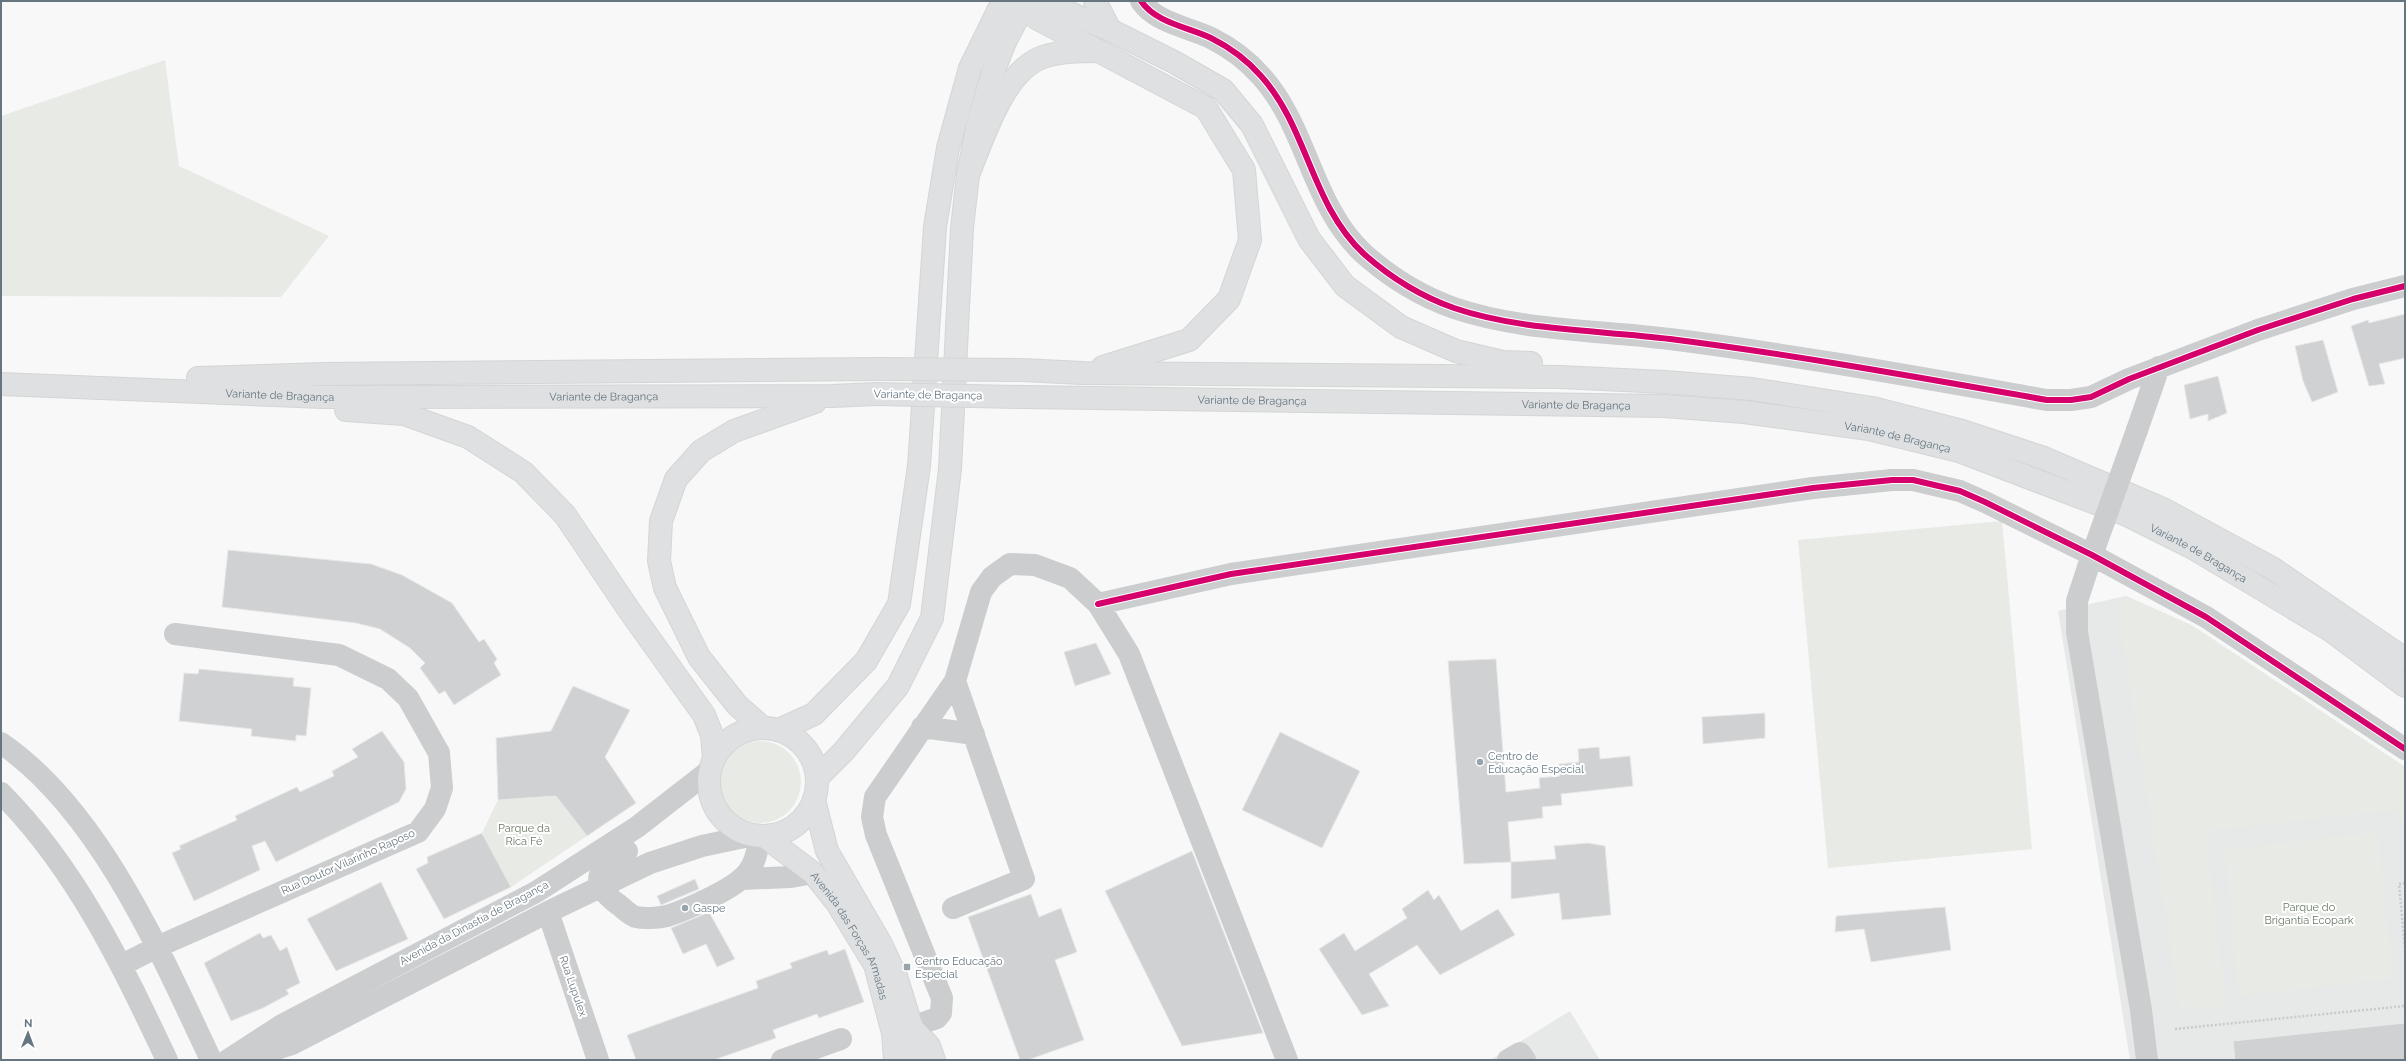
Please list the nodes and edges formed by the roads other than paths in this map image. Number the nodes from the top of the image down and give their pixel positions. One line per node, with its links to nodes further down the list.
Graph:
1 (1026, 1): 5 (main road); 7 (main road); 8 (main road)
2 (1042, 1): 6 (main road)
3 (1095, 1): 6 (main road)
4 (1141, 1): 10 (street)
5 (1000, 7): 24 (main road)
6 (1110, 30): 12 (main road)
7 (1101, 52): 8 (main road); 11 (main road)
8 (968, 175): 29 (main road)
9 (2405, 286): 10 (street)
10 (2159, 367): 17 (street, bridge)
11 (1082, 373): 12 (main road, Variante de Bragança); 14 (main road, Variante de Bragança, bridge)
12 (1560, 377): 20 (main road, Variante de Bragança)
13 (1, 384): 14 (main road, Variante de Bragança)
14 (35, 384): 16 (main road, Variante de Bragança)
15 (832, 396): 16 (main road, Variante de Bragança); 22 (main road, Variante de Bragança, bridge); 24 (main road)
16 (323, 397): 28 (main road)
17 (2092, 555): 18 (street); 27 (street); 55 (street)
18 (1098, 604): 21 (street); 52 (street)
19 (175, 634): 39 (street, Rua Doutor Vilarinho Raposo)
20 (2405, 659)
21 (955, 681): 23 (street); 25 (street)
22 (2405, 686)
23 (922, 727): 25 (street); 41 (street)
24 (771, 729): 28 (main road); 29 (main road)
25 (974, 734): 37 (street)
26 (1, 743): 39 (street)
27 (2405, 749)
28 (712, 764): 32 (street, Avenida da Dinastia de Bragança); 33 (main road)
29 (817, 778): 31 (main road)
30 (1, 793): 40 (street)
31 (814, 800): 33 (main road); 41 (main road, Avenida das Forças Armadas)
32 (666, 806): 36 (street); 45 (street, Avenida da Dinastia de Bragança)
33 (759, 836): 34 (main road, Avenida das Forças Armadas); 35 (street); 36 (street, Avenida da Dinastia de Bragança)
34 (812, 873): 35 (street); 41 (main road, Avenida das Forças Armadas)
35 (742, 879): 36 (street)
36 (601, 887): 38 (street, Avenida da Dinastia de Bragança)
37 (953, 908)
38 (548, 912): 46 (street, Avenida da Dinastia de Bragança); 47 (street, Rua Lupulex)
39 (157, 947): 40 (street, Rua Doutor Vilarinho Raposo); 44 (street)
40 (122, 965): 43 (street)
41 (903, 1031): 49 (main road, Avenida das Forças Armadas); 50 (main road, Avenida das Forças Armadas); 51 (main road)
42 (841, 1039): 48 (street)
43 (167, 1060)
44 (211, 1060)
45 (228, 1060)
46 (242, 1060)
47 (598, 1060)
48 (782, 1060)
49 (895, 1060)
50 (913, 1060)
51 (934, 1060)
52 (1287, 1060)
53 (1508, 1060): 54 (street)
54 (1525, 1060)
55 (2147, 1060)

